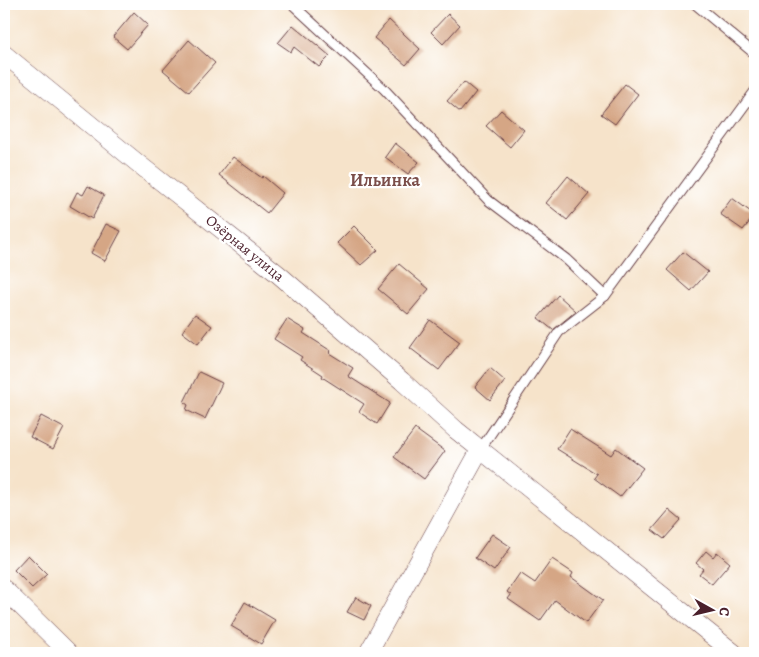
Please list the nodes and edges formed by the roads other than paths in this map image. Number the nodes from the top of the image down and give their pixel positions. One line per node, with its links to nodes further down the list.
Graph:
1 (292, 4): 6 (lane)
2 (695, 4): 4 (lane)
3 (4, 54): 7 (street, Озёрная улица)
4 (755, 54)
5 (755, 91): 6 (lane)
6 (605, 296): 7 (lane)
7 (480, 450): 10 (street); 11 (street, Озёрная улица)
8 (4, 589): 9 (street)
9 (69, 653)
10 (368, 653)
11 (734, 653)

